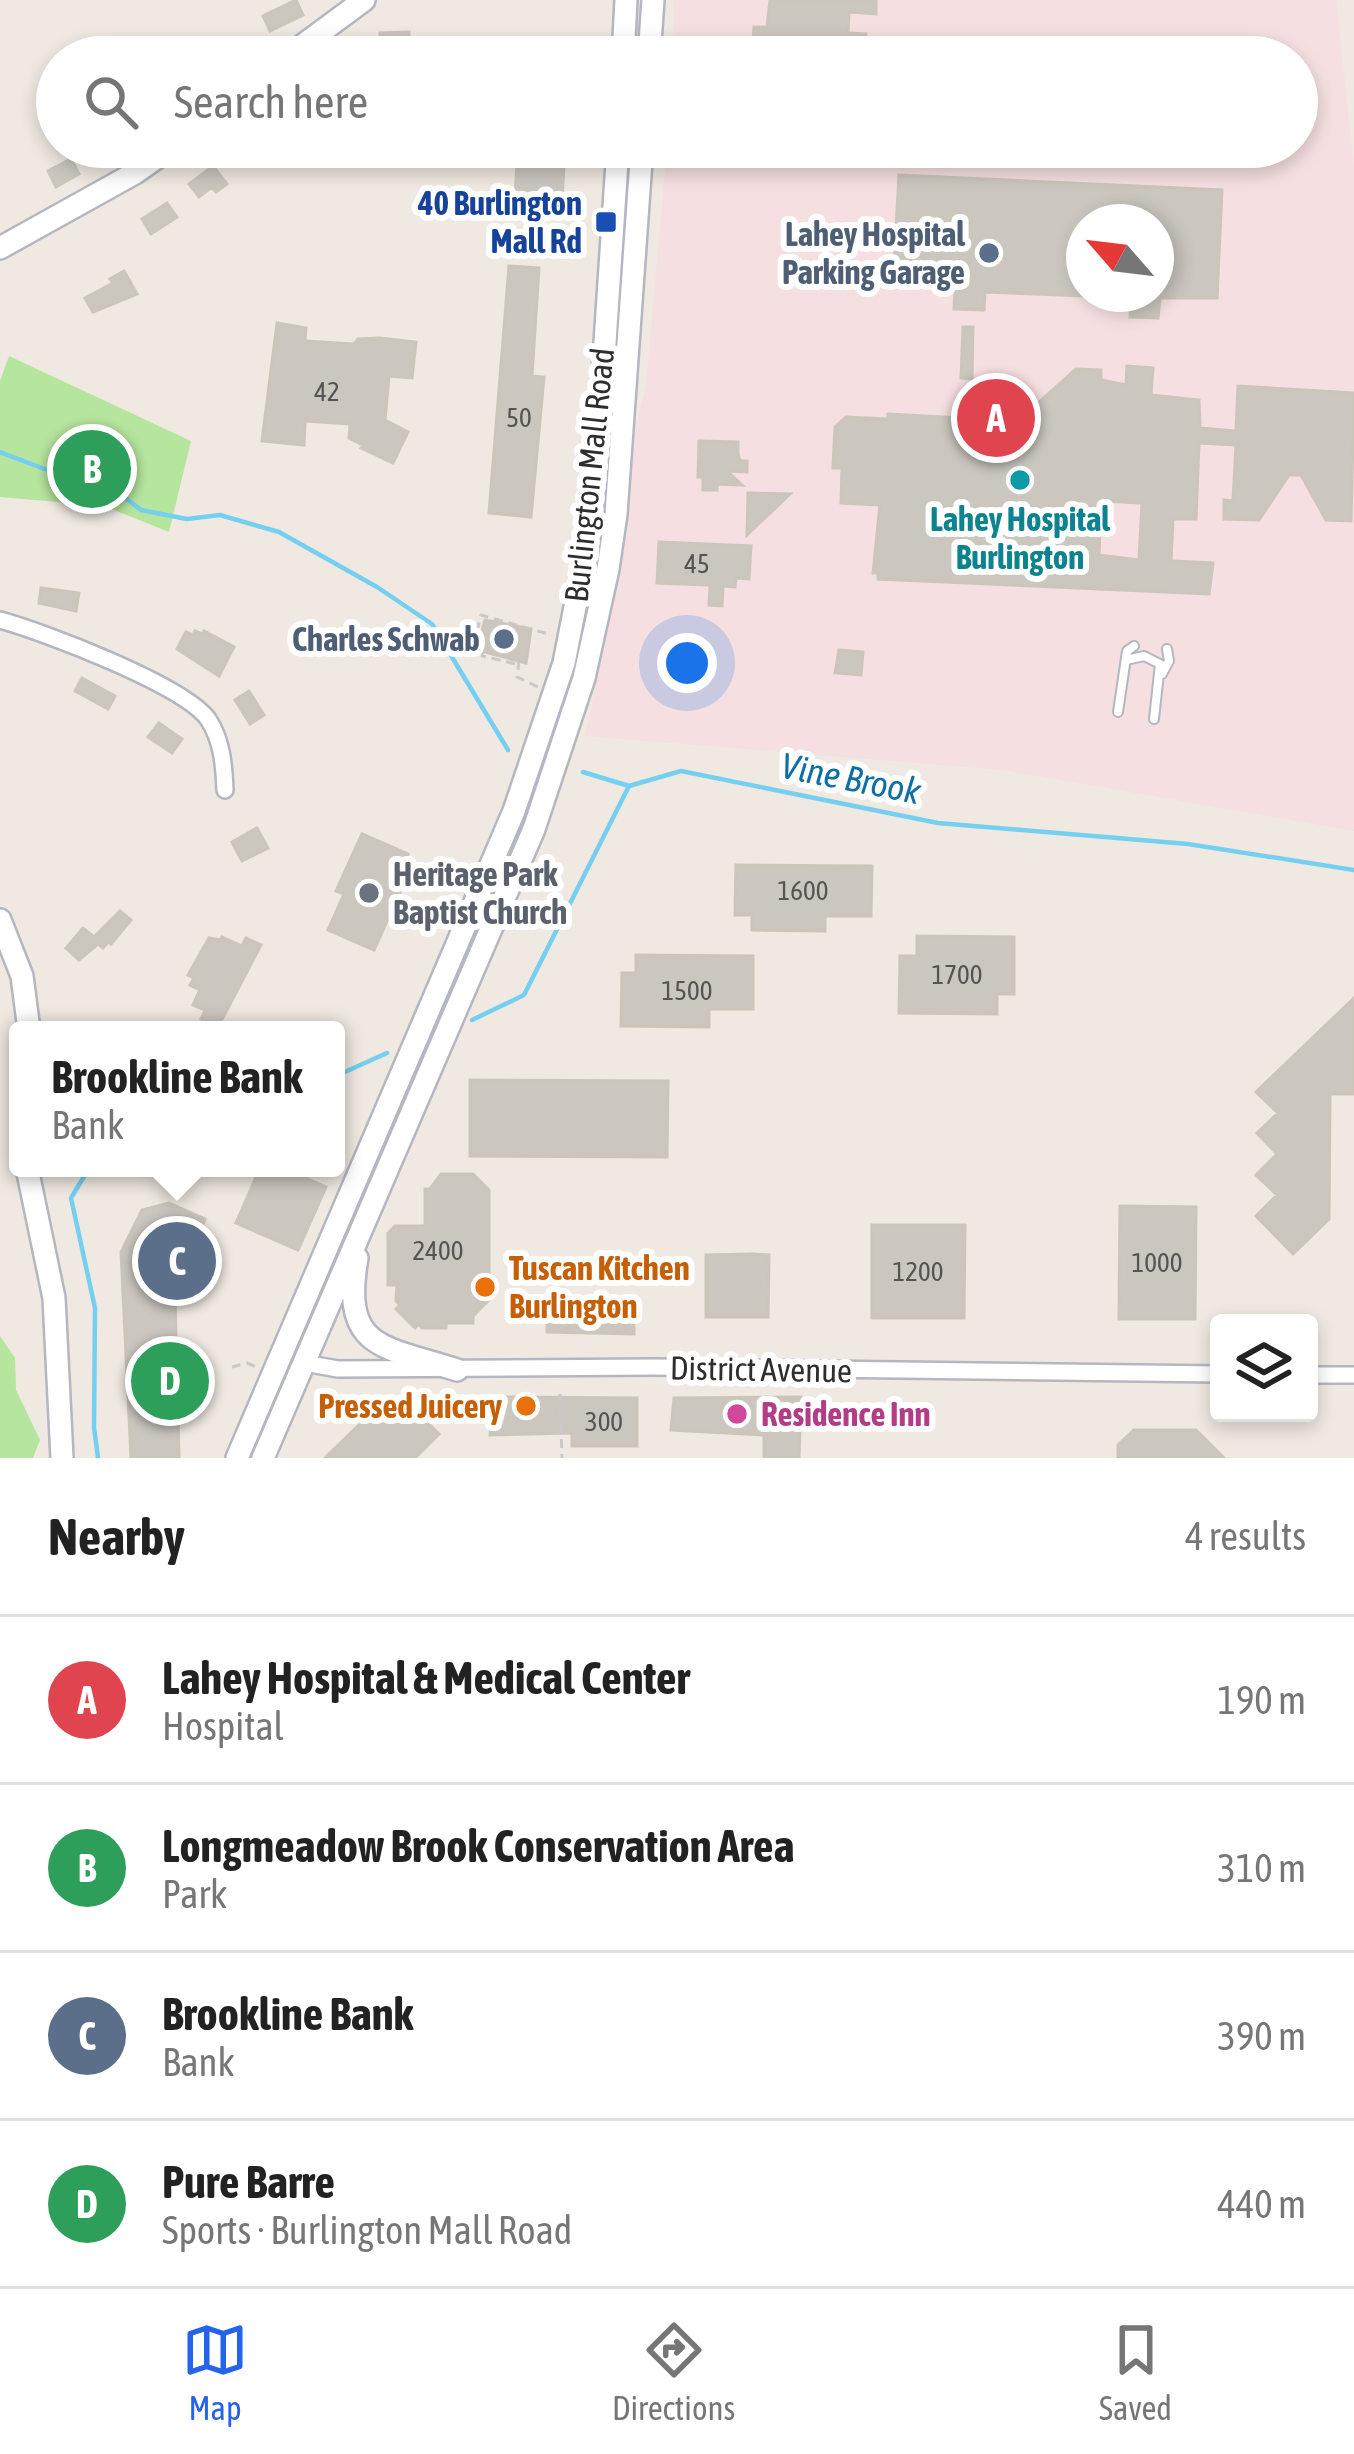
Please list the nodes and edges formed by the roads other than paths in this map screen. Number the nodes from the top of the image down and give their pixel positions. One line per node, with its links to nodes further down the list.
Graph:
1 (364, 0): 4 (main road)
2 (626, 0): 5 (main road)
3 (653, 0): 6 (main road)
4 (315, 36)
5 (624, 36)
6 (650, 36)
7 (142, 168): 10 (main road)
8 (617, 168): 23 (main road, Burlington Mall Road)
9 (641, 168): 22 (main road, Burlington Mall Road)
10 (0, 248)
11 (0, 620): 18 (street)
12 (1134, 646): 14 (lane)
13 (1167, 649): 15 (lane)
14 (1126, 660): 15 (lane); 16 (lane)
15 (1159, 681): 17 (lane)
16 (1118, 712)
17 (1154, 719)
18 (225, 790)
19 (0, 920): 20 (main road)
20 (28, 1021)
21 (28, 1177): 29 (main road)
22 (363, 1223): 24 (main road, Burlington Mall Road); 25 (main road)
23 (281, 1353): 24 (main road); 30 (main road, Burlington Mall Road)
24 (304, 1364): 25 (street, District Avenue); 31 (main road, Burlington Mall Road)
25 (458, 1370): 26 (street, District Avenue)
26 (1210, 1374)
27 (1318, 1375): 28 (street)
28 (1354, 1375)
29 (62, 1458)
30 (237, 1458)
31 (262, 1458)

